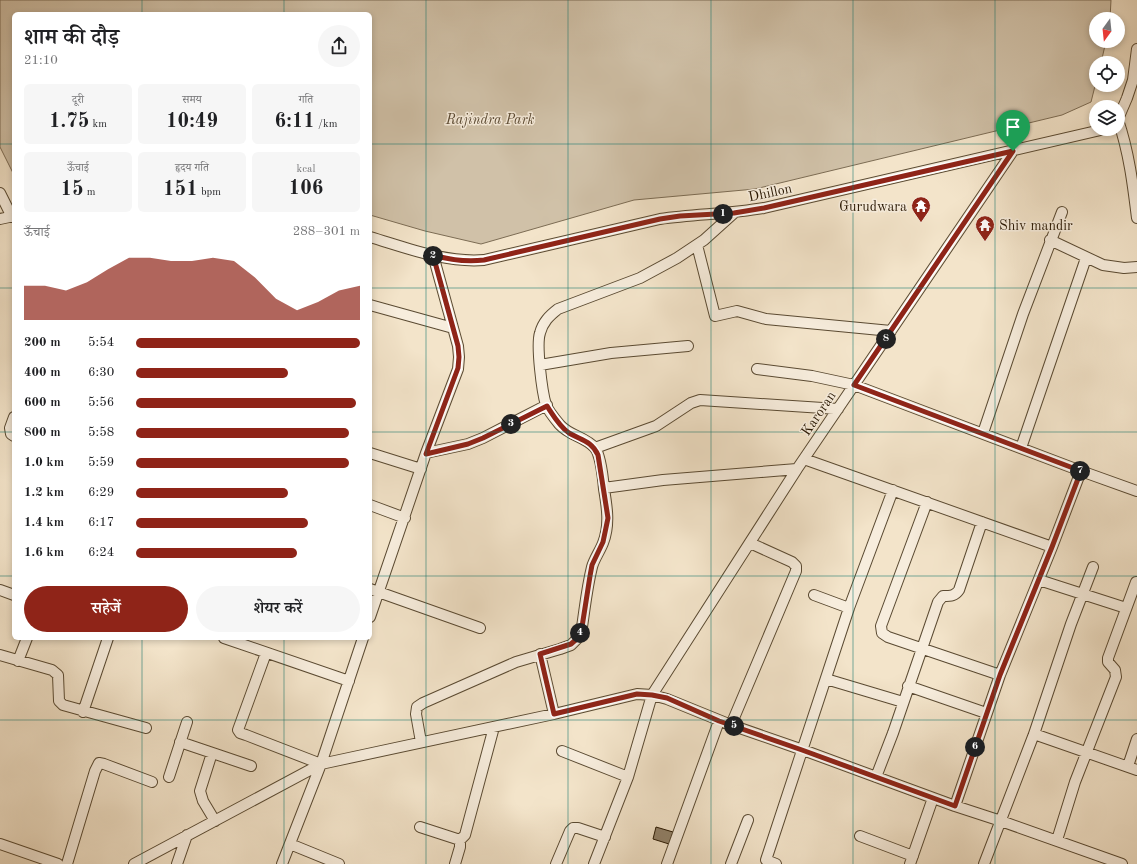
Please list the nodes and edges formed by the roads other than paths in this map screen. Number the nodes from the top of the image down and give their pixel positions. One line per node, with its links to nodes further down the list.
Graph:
1 (1137, 49): 2 (street)
2 (1125, 103)
3 (1089, 133): 5 (street, Dhillon)
4 (1123, 136): 11 (street)
5 (1013, 151): 8 (street, Dhillon); 21 (street, Karoran)
6 (0, 193): 9 (street)
7 (1062, 212): 14 (street)
8 (734, 213): 15 (street); 16 (street, Dhillon)
9 (12, 214)
10 (12, 216): 12 (street)
11 (1137, 218)
12 (0, 219)
13 (372, 238): 16 (street, Dhillon)
14 (1050, 240): 17 (street); 29 (street)
15 (697, 245): 21 (street); 23 (street)
16 (433, 255): 20 (street)
17 (1086, 258): 18 (street); 32 (street)
18 (1137, 267)
19 (372, 306): 20 (street)
20 (453, 328): 34 (street)
21 (891, 331): 25 (street, Karoran)
22 (688, 346): 23 (street)
23 (540, 365): 26 (street)
24 (757, 369): 25 (street)
25 (854, 385): 27 (street, Karoran); 29 (street)
26 (547, 406): 31 (street); 34 (street)
27 (838, 409): 31 (street); 35 (street, Karoran)
28 (12, 422): 30 (street)
29 (984, 433): 32 (street)
30 (12, 435)
31 (596, 448): 39 (street)
32 (1021, 448): 38 (street)
33 (372, 454): 36 (street)
34 (426, 454): 36 (street)
35 (804, 459): 37 (street, Karoran); 40 (street)
36 (421, 469): 44 (street)
37 (798, 470): 39 (street); 46 (street, Karoran)
38 (1081, 471): 41 (street); 47 (street)
39 (604, 488): 66 (street)
40 (893, 490): 42 (street); 57 (street)
41 (1137, 491)
42 (927, 502): 45 (street); 64 (street)
43 (372, 506): 44 (street)
44 (405, 518): 52 (street)
45 (982, 522): 47 (street); 64 (street)
46 (750, 543): 73 (street, Karoran); 80 (street)
47 (1052, 547): 49 (street)
48 (1093, 567): 53 (street)
49 (1039, 580): 53 (street); 69 (street)
50 (1137, 581): 58 (street)
51 (0, 590): 54 (street)
52 (374, 590): 56 (street); 59 (street)
53 (1083, 593): 58 (street); 83 (street)
54 (12, 594)
55 (814, 594): 57 (street)
56 (372, 604)
57 (849, 608): 70 (street)
58 (1126, 608): 90 (street)
59 (480, 628)
60 (26, 640): 68 (street)
61 (107, 640): 75 (street)
62 (230, 640): 65 (street)
63 (362, 640): 71 (street)
64 (922, 647): 69 (street); 72 (street)
65 (266, 653): 71 (street); 91 (street)
66 (540, 654): 77 (street); 86 (street)
67 (0, 655): 68 (street)
68 (18, 661): 75 (street)
69 (1000, 675): 76 (street)
70 (826, 679): 74 (street); 87 (street)
71 (349, 682): 91 (street)
72 (908, 686): 74 (street); 76 (street)
73 (652, 695): 77 (street); 78 (street); 95 (street, Karoran)
74 (903, 702): 96 (street)
75 (83, 712): 82 (street)
76 (986, 712): 99 (street)
77 (554, 714): 81 (street)
78 (719, 721): 80 (street); 122 (street)
79 (187, 722): 85 (street)
80 (731, 725): 87 (street)
81 (494, 727): 86 (street); 107 (street)
82 (146, 728)
83 (1034, 734): 90 (street); 102 (street)
84 (1137, 739): 93 (street)
85 (180, 742): 89 (street); 94 (street)
86 (421, 742): 91 (street)
87 (802, 750): 96 (street); 112 (street)
88 (562, 751): 95 (street)
89 (212, 753): 92 (street); 101 (street)
90 (1088, 753): 93 (street); 108 (street)
91 (321, 764): 101 (street); 110 (street)
92 (251, 766)
93 (1132, 768)
94 (168, 777)
95 (628, 777): 106 (street, Karoran)
96 (876, 777): 98 (street)
97 (152, 782): 114 (street)
98 (933, 798): 99 (street); 111 (street)
99 (955, 806): 102 (street)
100 (748, 820): 123 (street)
101 (215, 821): 104 (street)
102 (1001, 821): 108 (street); 125 (street)
103 (420, 827): 107 (street)
104 (187, 835): 115 (street); 116 (street)
105 (860, 836): 111 (street)
106 (605, 837): 120 (street); 121 (street, Karoran)
107 (460, 840): 119 (street)
108 (1057, 840): 126 (street)
109 (0, 844): 113 (street)
110 (290, 844): 117 (street); 118 (street)
111 (911, 860)
112 (766, 862): 124 (street)
113 (58, 864)
114 (67, 864)
115 (134, 864)
116 (177, 864)
117 (282, 864)
118 (339, 864)
119 (455, 864)
120 (556, 864)
121 (594, 864)
122 (667, 864)
123 (732, 864)
124 (776, 864)
125 (984, 864)
126 (1120, 864)

